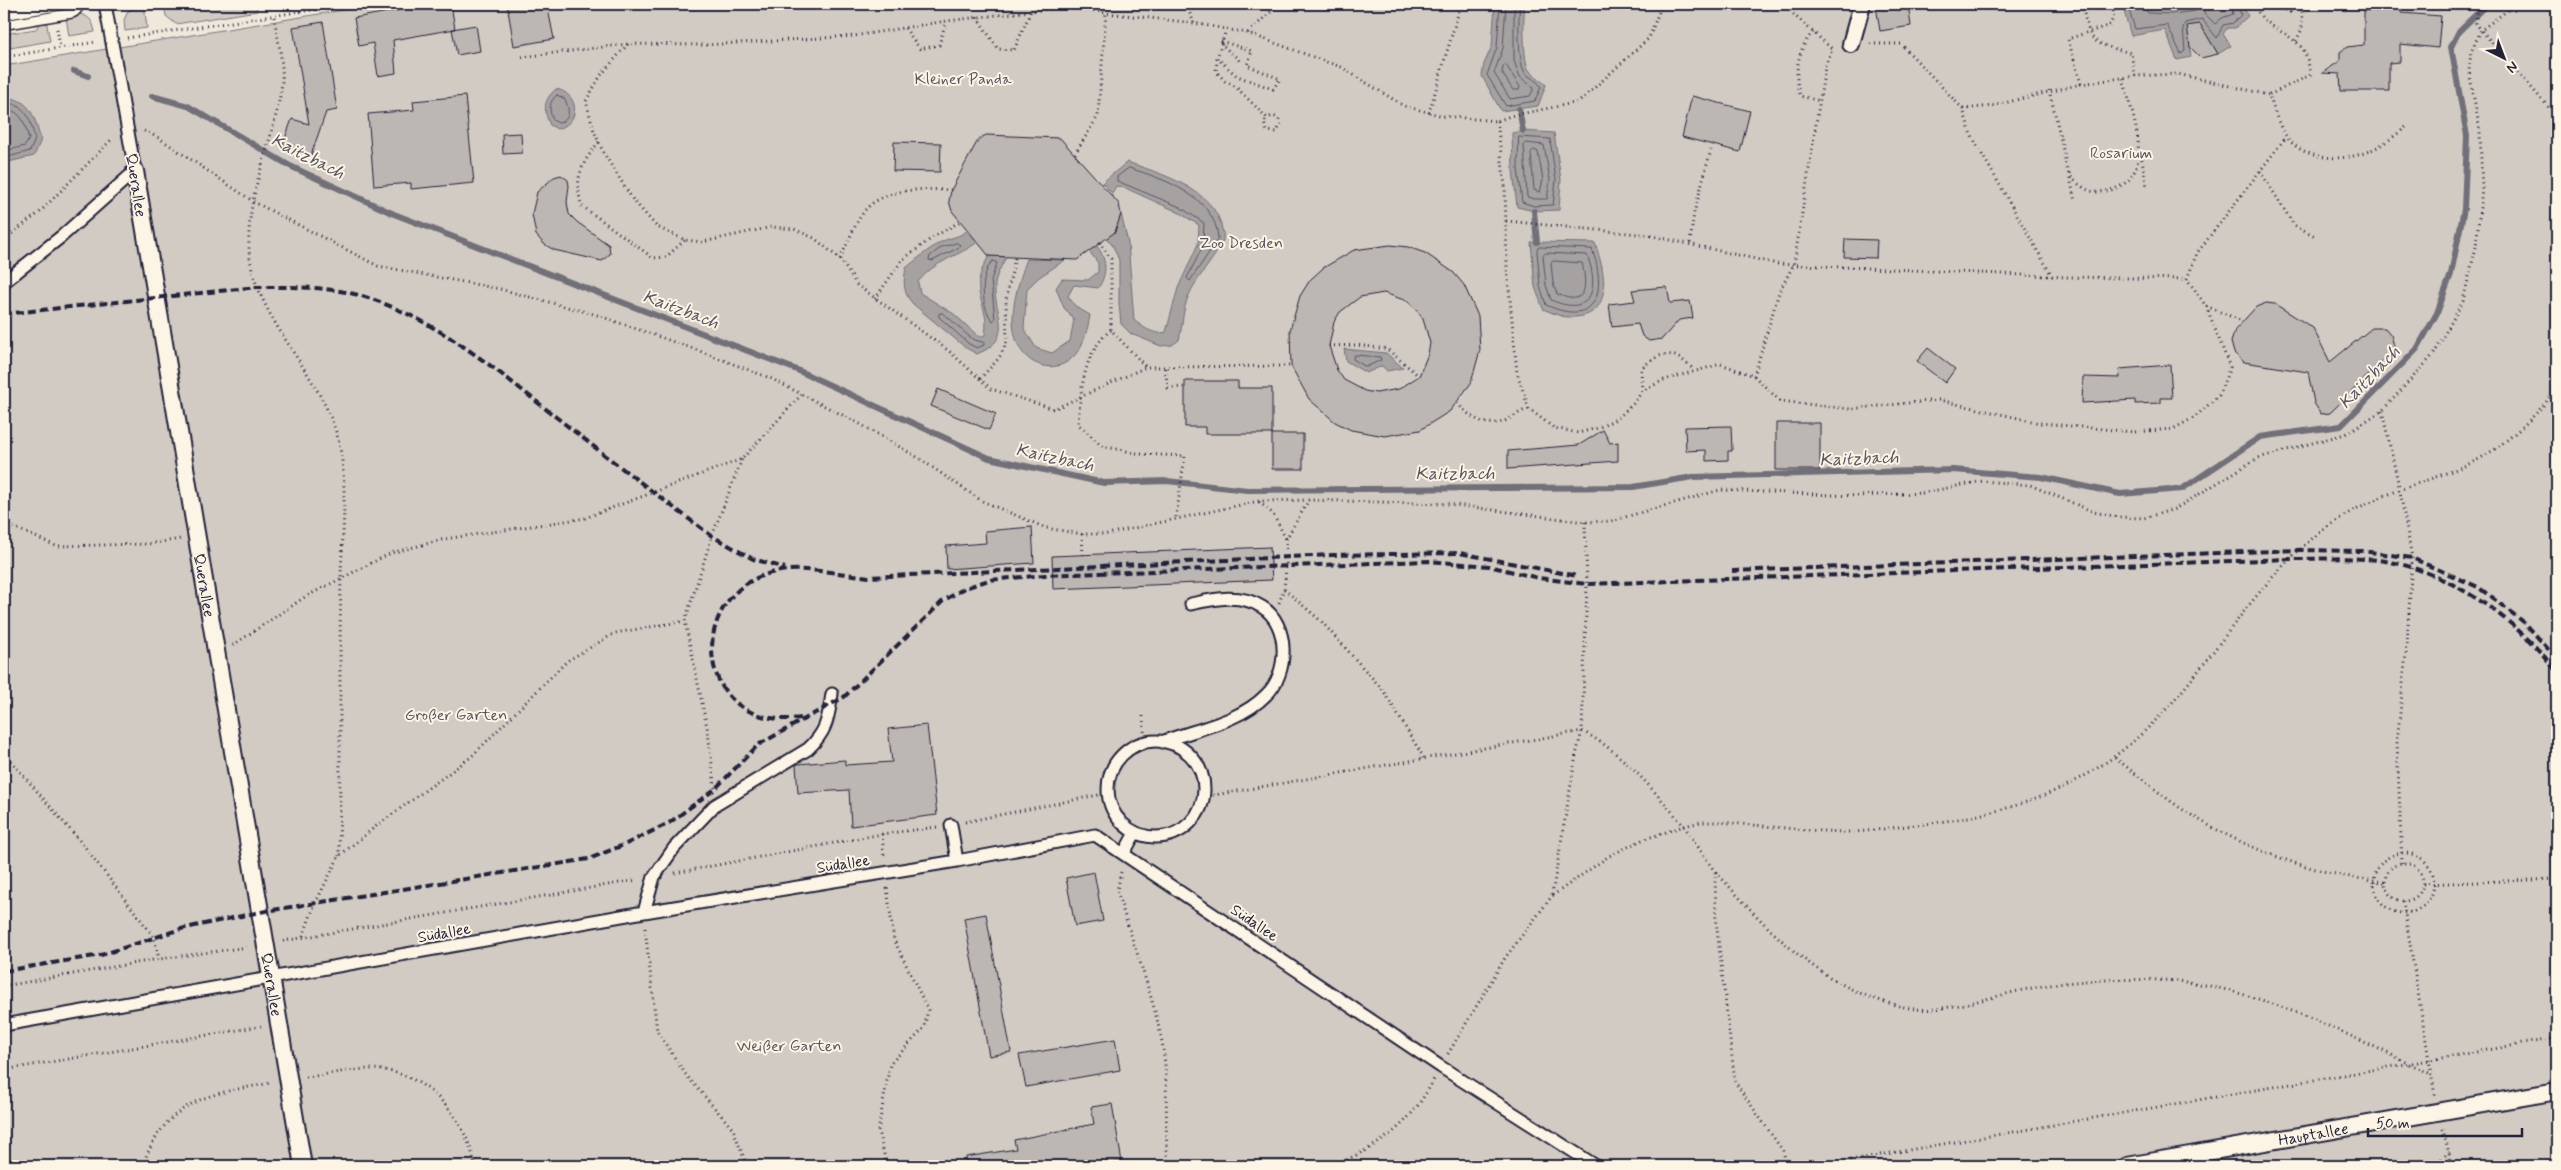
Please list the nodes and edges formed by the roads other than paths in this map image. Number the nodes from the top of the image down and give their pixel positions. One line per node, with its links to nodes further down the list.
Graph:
1 (69, 4): 4 (main road)
2 (105, 4): 6 (lane, Querallee)
3 (1862, 4): 5 (street)
4 (4, 15)
5 (1851, 44)
6 (135, 171): 7 (lane); 16 (street, Querallee)
7 (4, 282)
8 (1191, 604): 10 (lane)
9 (832, 694): 15 (lane)
10 (1162, 742): 12 (lane); 12 (lane)
11 (951, 825): 14 (lane)
12 (1135, 833): 13 (lane)
13 (1124, 853): 14 (lane, Südallee); 20 (lane, Südallee)
14 (957, 861): 15 (lane, Südallee)
15 (644, 912): 16 (lane, Südallee)
16 (271, 980): 17 (lane, Südallee); 19 (street, Querallee)
17 (4, 1026)
18 (2557, 1091): 21 (street, Hauptallee)
19 (303, 1166)
20 (1596, 1166)
21 (2127, 1166)

